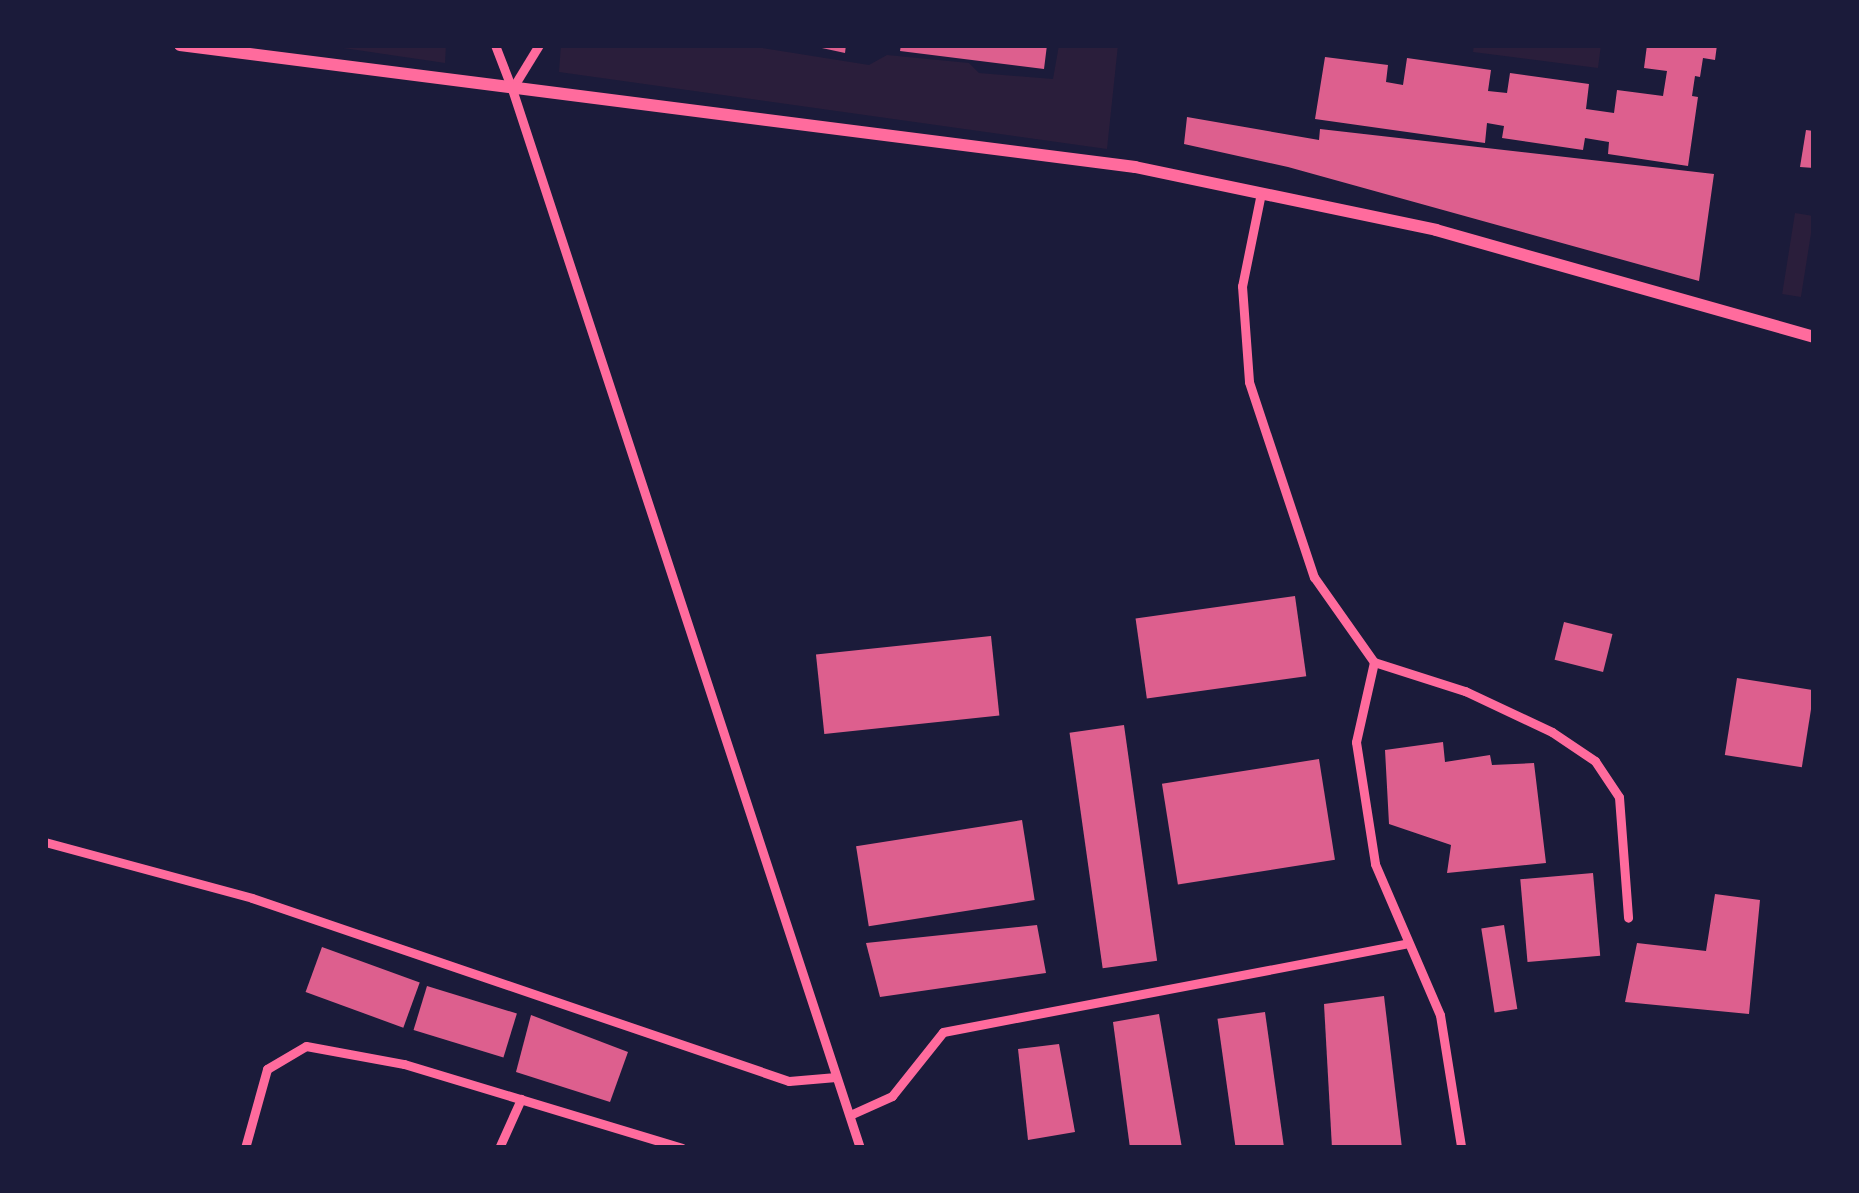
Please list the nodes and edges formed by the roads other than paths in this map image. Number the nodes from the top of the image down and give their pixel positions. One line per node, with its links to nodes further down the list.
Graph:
1 (180, 45): 4 (street)
2 (495, 45): 4 (lane)
3 (538, 45): 4 (lane)
4 (512, 88): 5 (street); 11 (lane)
5 (1261, 193): 6 (street); 7 (lane)
6 (1814, 337)
7 (1374, 662): 9 (lane); 10 (lane)
8 (45, 842): 11 (lane)
9 (1628, 918)
10 (1405, 944): 13 (lane); 15 (lane)
11 (836, 1077): 13 (lane)
12 (521, 1099): 16 (lane); 17 (lane); 18 (lane)
13 (850, 1115): 14 (lane)
14 (859, 1146): 19 (lane)
15 (1461, 1147)
16 (245, 1148)
17 (499, 1148)
18 (682, 1148)
19 (842, 1148)

